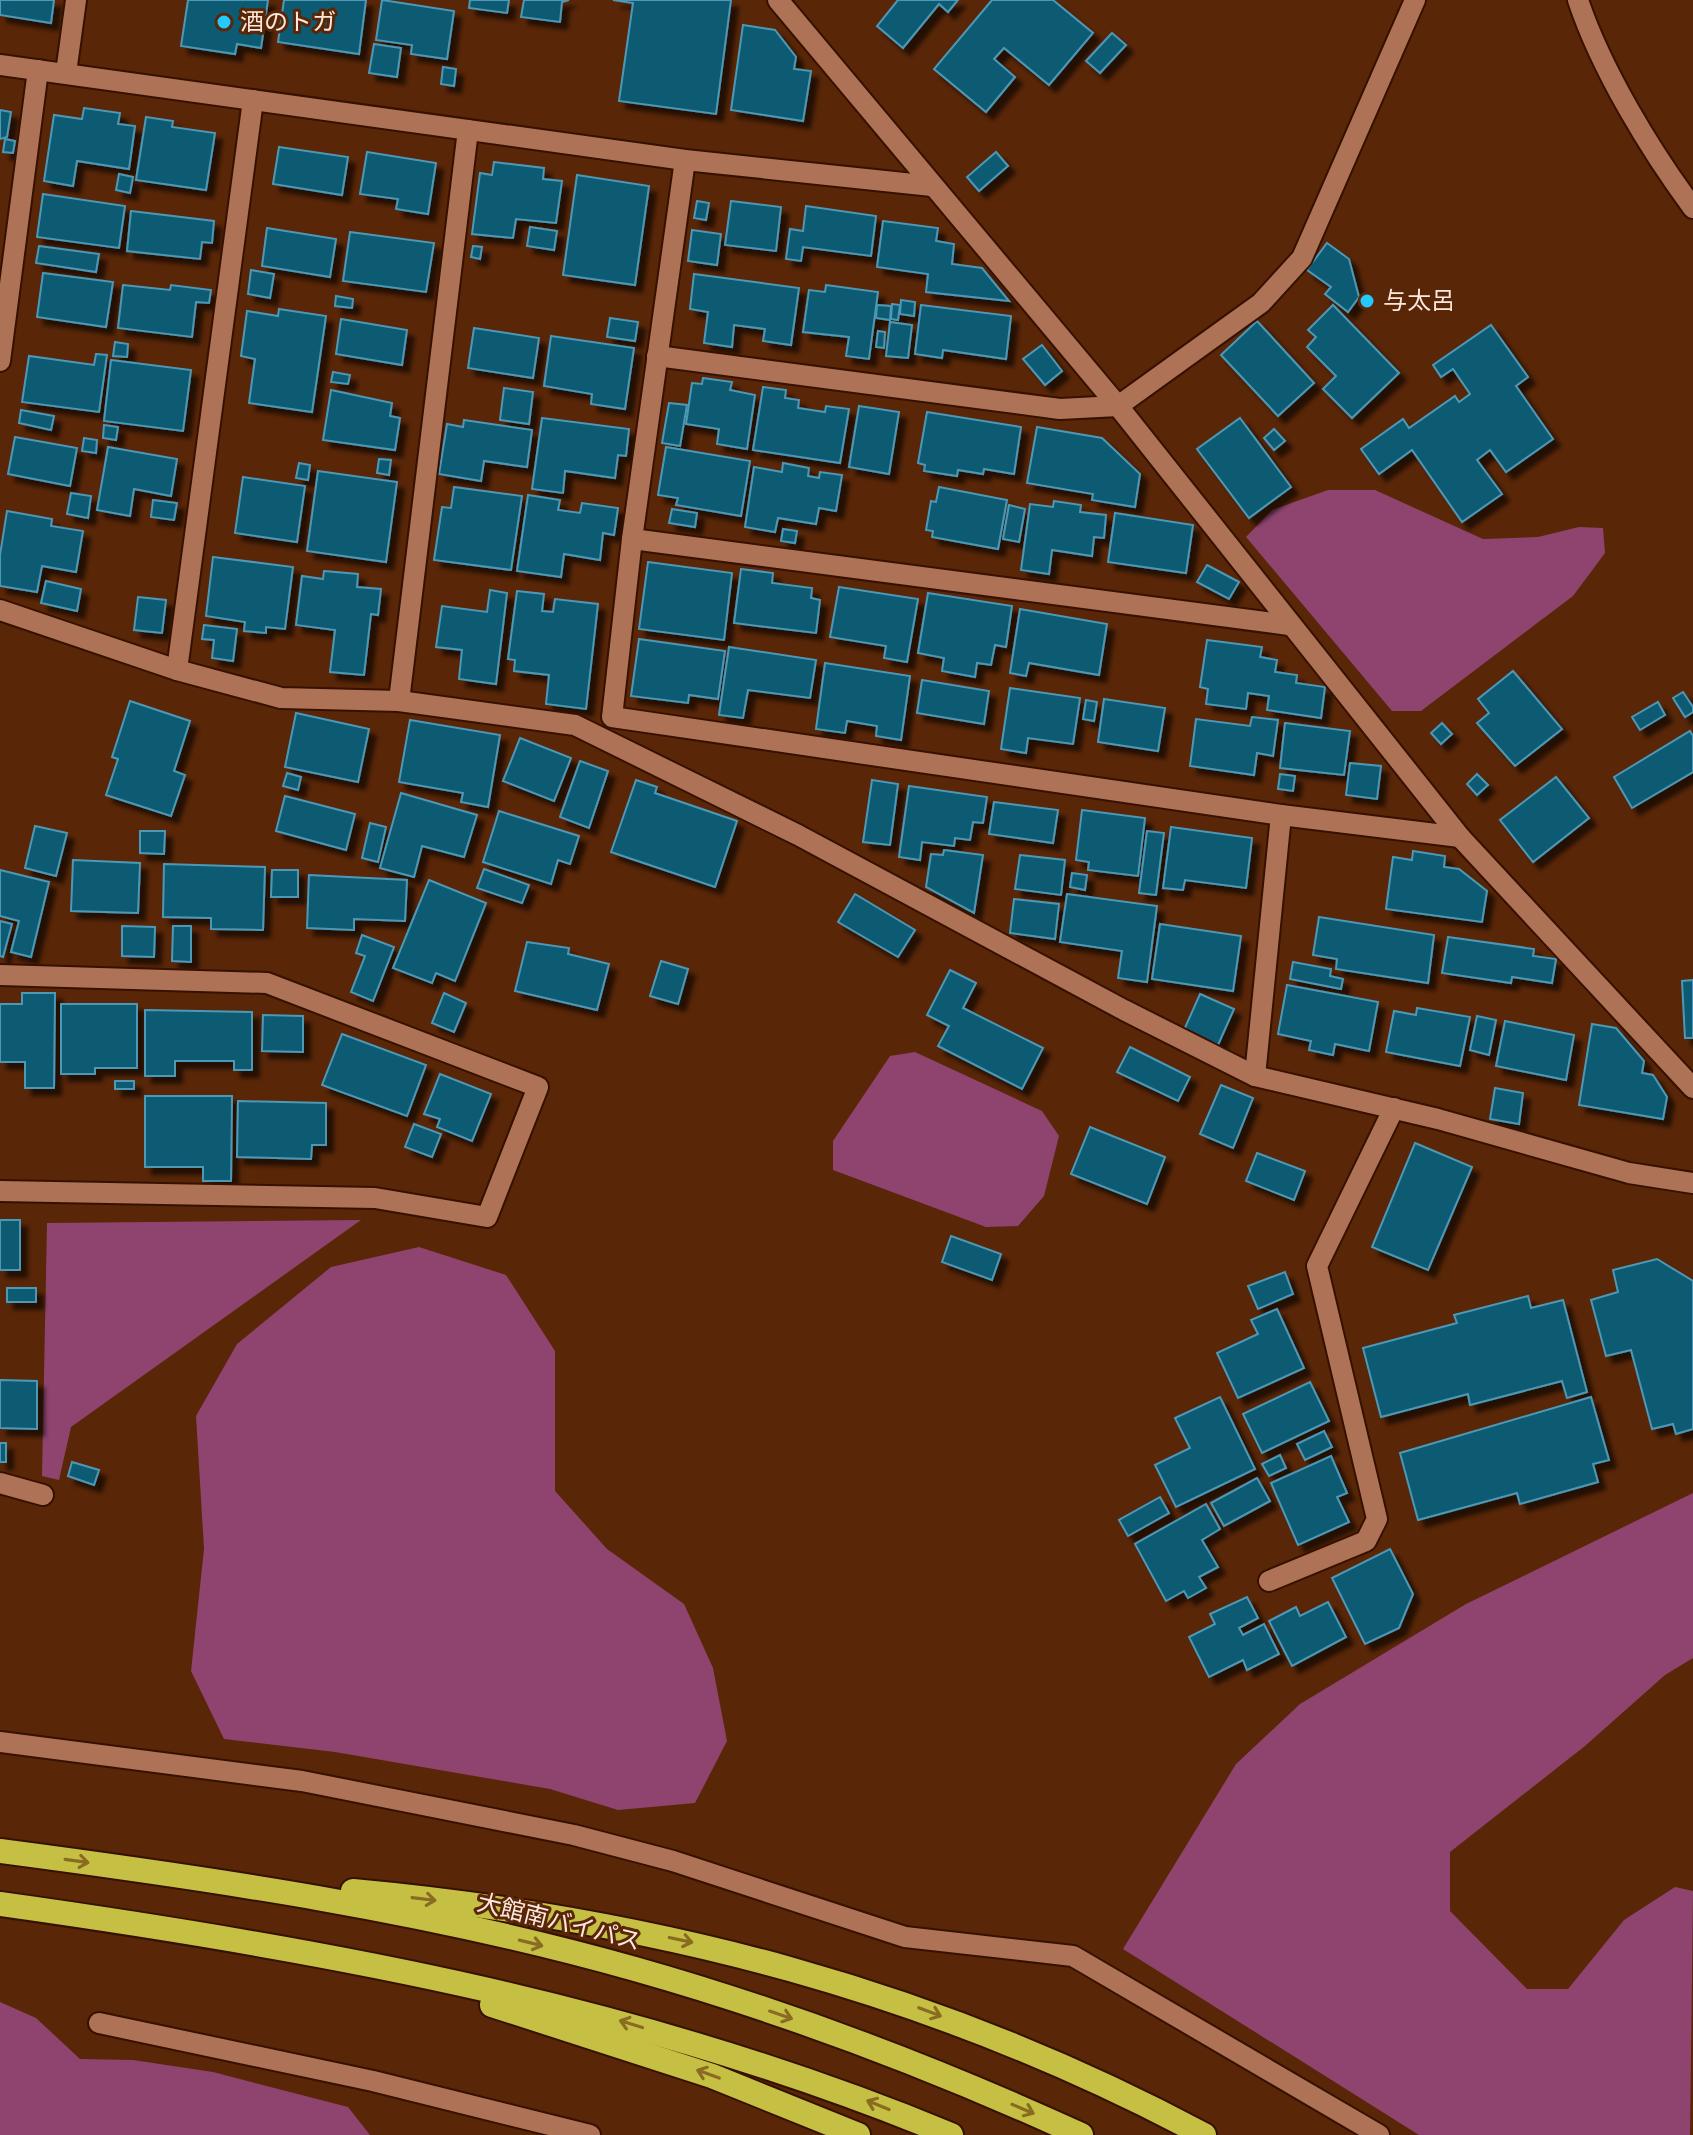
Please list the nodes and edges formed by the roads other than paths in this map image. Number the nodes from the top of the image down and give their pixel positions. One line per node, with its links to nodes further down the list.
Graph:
1 (76, 0): 7 (street)
2 (778, 0): 11 (street)
3 (1415, 0): 15 (street)
4 (1578, 0): 12 (street)
5 (0, 65): 6 (street)
6 (38, 70): 7 (street); 14 (street)
7 (66, 73): 8 (street)
8 (253, 100): 9 (street); 19 (street)
9 (468, 130): 10 (street); 20 (street)
10 (685, 160): 11 (street); 13 (street)
11 (932, 186): 15 (street)
12 (1693, 208)
13 (657, 356): 15 (street); 16 (street)
14 (0, 361)
15 (1118, 406): 18 (street)
16 (632, 539): 18 (street); 21 (street)
17 (0, 610): 19 (street)
18 (1289, 625): 24 (street)
19 (177, 670): 20 (street)
20 (399, 701): 22 (street)
21 (612, 717): 22 (street); 23 (street)
22 (601, 738): 26 (street)
23 (1281, 815): 24 (street); 26 (street)
24 (1460, 837): 27 (street)
25 (0, 975): 30 (street)
26 (1255, 1076): 28 (street)
27 (1693, 1088)
28 (1394, 1108): 29 (street); 33 (street)
29 (1693, 1183)
30 (0, 1191)
31 (0, 1483): 32 (street)
32 (43, 1495)
33 (1269, 1581)
34 (0, 1742): 45 (street)
35 (0, 1851): 36 (highway, 大館南バイパス, one-way to 36)
36 (179, 1875): 43 (highway, 大館南バイパス, one-way to 43); 44 (highway, one-way to 44)
37 (0, 1904): 38 (highway)
38 (174, 1928): 41 (highway, one-way to 38); 42 (highway, one-way to 38)
39 (99, 2023): 40 (street)
40 (590, 2135)
41 (858, 2135)
42 (951, 2135)
43 (1081, 2135)
44 (1204, 2135)
45 (1379, 2135)

